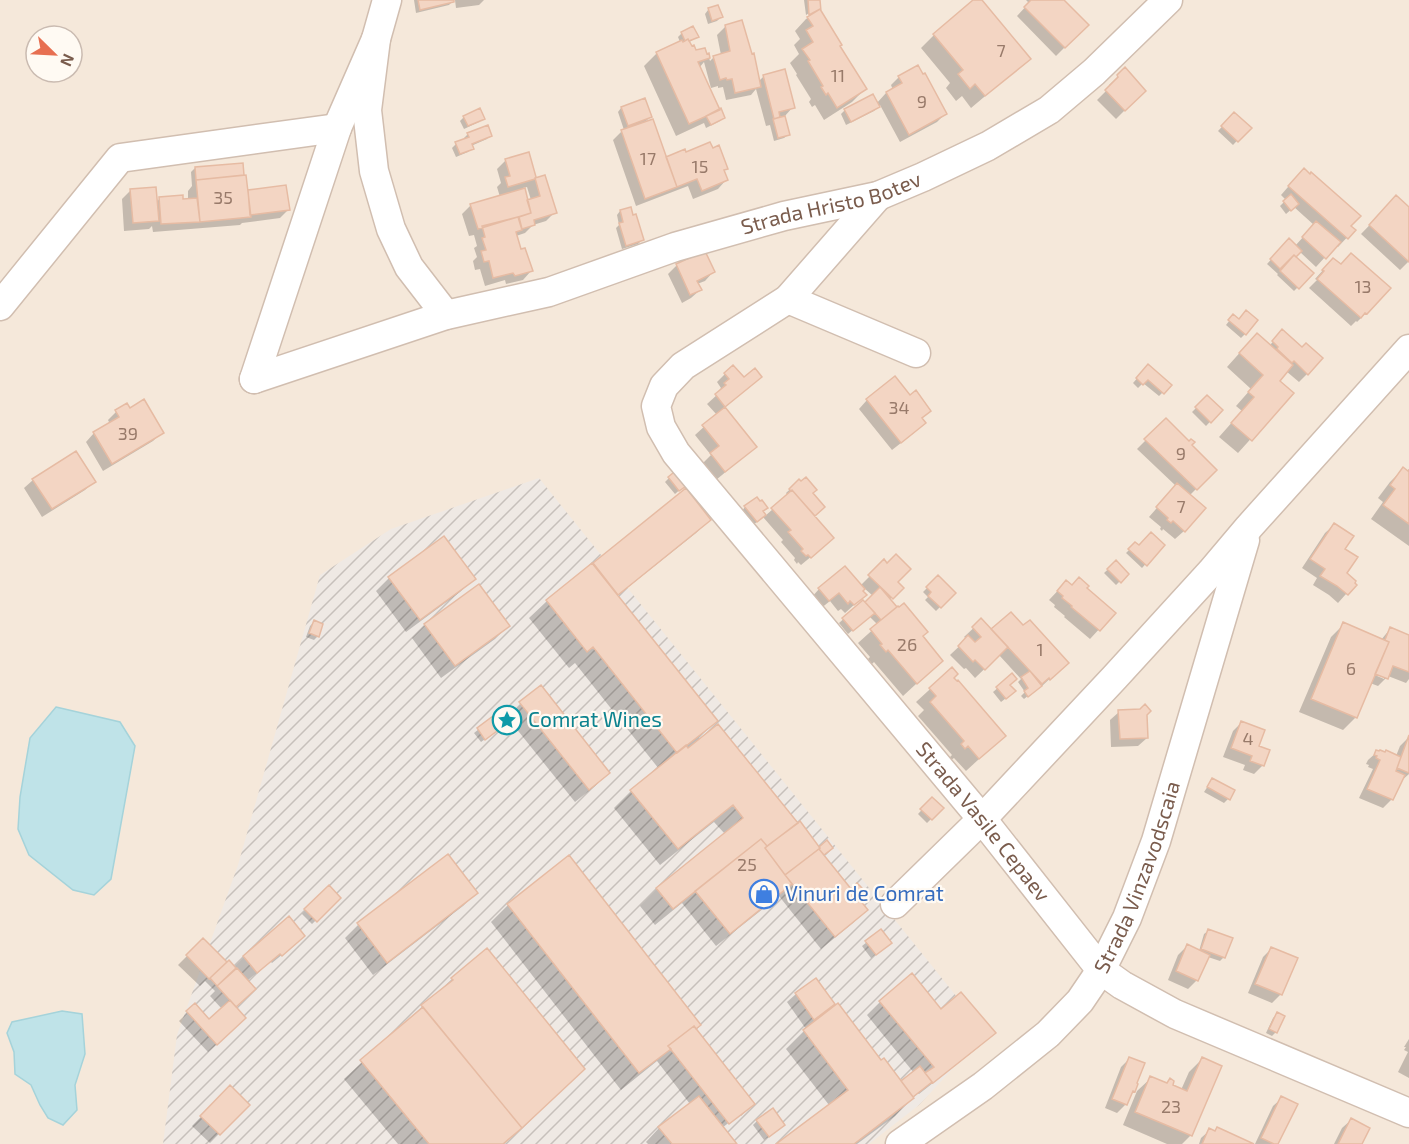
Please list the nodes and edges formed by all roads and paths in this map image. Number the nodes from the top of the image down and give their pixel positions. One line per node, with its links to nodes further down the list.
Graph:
1 (387, 0): 3 (street)
2 (1168, 0): 5 (street, Strada Hristo Botev)
3 (376, 39): 4 (street); 8 (street)
4 (336, 128): 7 (street); 8 (street, Strada Hristo Botev)
5 (878, 196): 6 (street); 8 (street, Strada Hristo Botev)
6 (788, 299): 10 (street); 12 (street, Strada Vasile Cepaev)
7 (0, 306)
8 (446, 315)
9 (1409, 349): 11 (street, Strada Vinzavodscaia)
10 (916, 353)
11 (1249, 527): 12 (street, Strada Vinzavodscaia); 14 (street, Strada Vinzavodscaia)
12 (982, 819): 13 (street, Strada Vinzavodscaia); 14 (street, Strada Vasile Cepaev)
13 (895, 904)
14 (1101, 970): 15 (street, Strada Vasile Cepaev); 16 (street, Strada Vinzavodscaia)
15 (1409, 1113)
16 (900, 1144)

